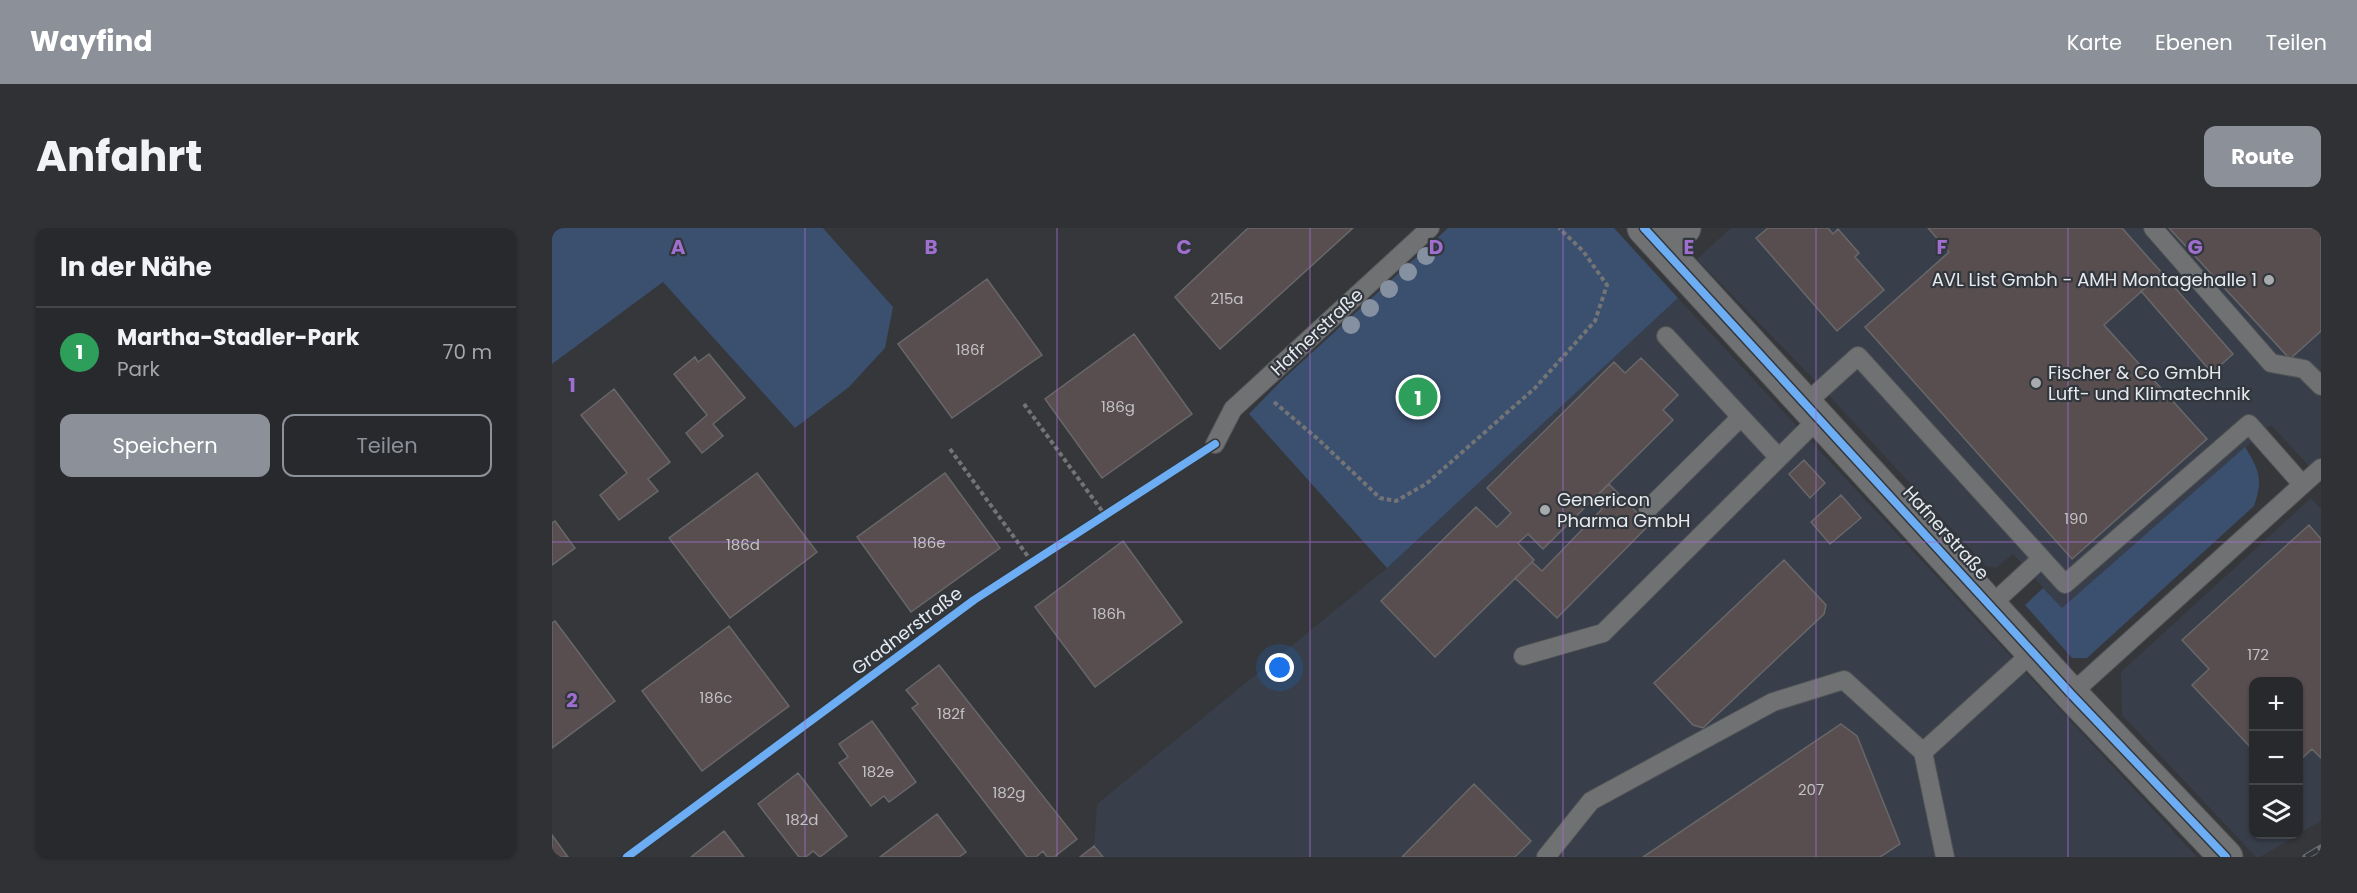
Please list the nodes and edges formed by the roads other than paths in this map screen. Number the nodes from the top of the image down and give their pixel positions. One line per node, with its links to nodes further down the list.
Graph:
1 (1430, 228): 8 (lane, Hafnerstraße)
2 (2153, 228): 5 (lane)
3 (1664, 235): 6 (street, Hafnerstraße)
4 (1666, 336): 7 (lane)
5 (2321, 386)
6 (1813, 410): 9 (lane); 13 (lane); 14 (street, Hafnerstraße)
7 (1741, 417): 9 (lane); 12 (lane)
8 (1215, 444)
9 (1779, 458): 16 (lane)
10 (2321, 468): 11 (lane)
11 (2302, 484): 13 (lane); 17 (lane)
12 (1648, 509)
13 (2042, 559): 14 (lane)
14 (1991, 605): 15 (street, Hafnerstraße)
15 (2033, 652): 17 (street, Hafnerstraße); 18 (lane)
16 (1523, 656)
17 (2071, 694): 21 (street, Hafnerstraße)
18 (1923, 752): 19 (lane); 20 (lane)
19 (1546, 857)
20 (1945, 857)
21 (2226, 857)

